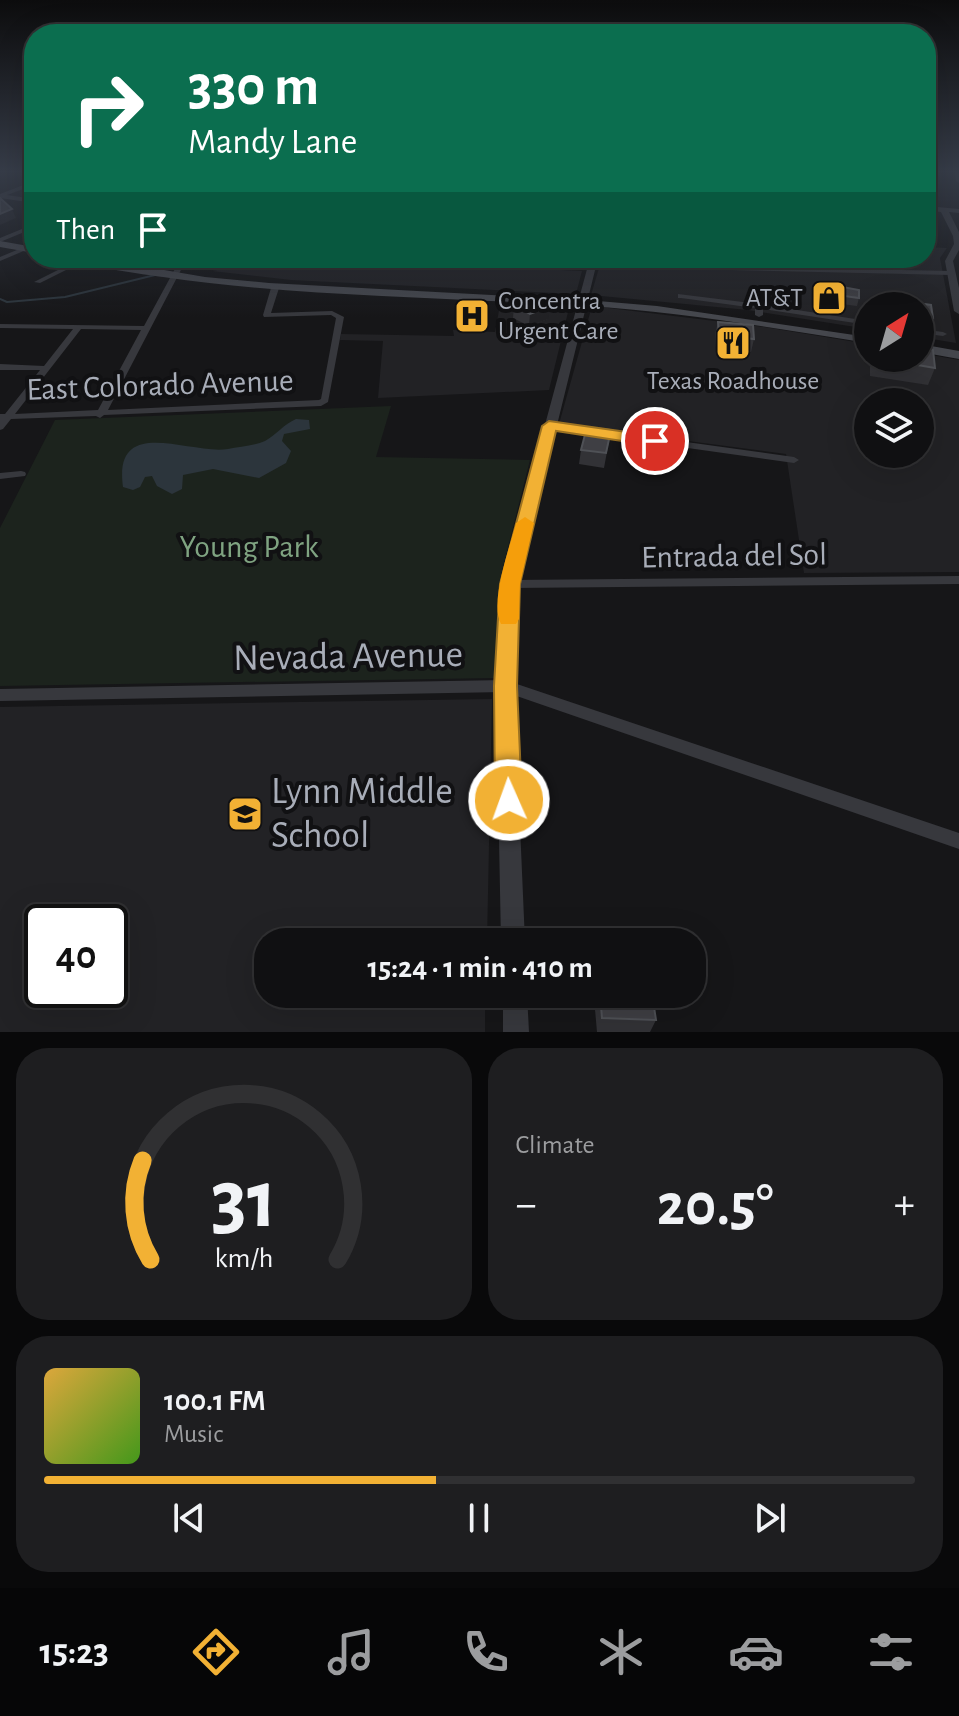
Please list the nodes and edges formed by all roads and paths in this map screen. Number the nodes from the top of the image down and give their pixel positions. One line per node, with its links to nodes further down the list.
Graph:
1 (949, 220): 13 (street)
2 (24, 230): 3 (street)
3 (1, 240): 4 (main road)
4 (24, 246)
5 (24, 250): 6 (street)
6 (0, 259)
7 (65, 268): 14 (street)
8 (154, 268): 12 (main road)
9 (172, 268): 12 (main road)
10 (592, 268): 17 (street)
11 (789, 268): 13 (street)
12 (178, 269): 15 (main road); 17 (main road); 23 (street)
13 (951, 273): 18 (street)
14 (38, 282)
15 (275, 288): 17 (main road); 34 (street, East Colorado Avenue)
16 (681, 296): 19 (street)
17 (583, 300): 19 (main road); 36 (street)
18 (959, 311)
19 (758, 314): 20 (street); 24 (main road); 27 (main road)
20 (854, 322)
21 (0, 326): 22 (street)
22 (79, 327): 23 (street); 33 (street)
23 (147, 328): 34 (street)
24 (854, 330)
25 (934, 333): 26 (street)
26 (943, 334)
27 (854, 337)
28 (934, 342): 29 (main road)
29 (959, 346)
30 (934, 351): 31 (main road)
31 (959, 355)
32 (0, 367): 33 (street)
33 (44, 368): 35 (street)
34 (100, 415): 35 (street, East Colorado Avenue)
35 (3, 417): 37 (street)
36 (549, 426): 38 (street); 42 (street)
37 (0, 427)
38 (794, 460)
39 (21, 474): 40 (street)
40 (0, 476)
41 (959, 580): 42 (street, Entrada del Sol)
42 (510, 584): 43 (street)
43 (505, 686): 44 (street, Nevada Avenue); 45 (street, Nevada Avenue); 46 (street)
44 (0, 695)
45 (959, 841)
46 (513, 928)
47 (515, 1008): 48 (street)
48 (516, 1032)

